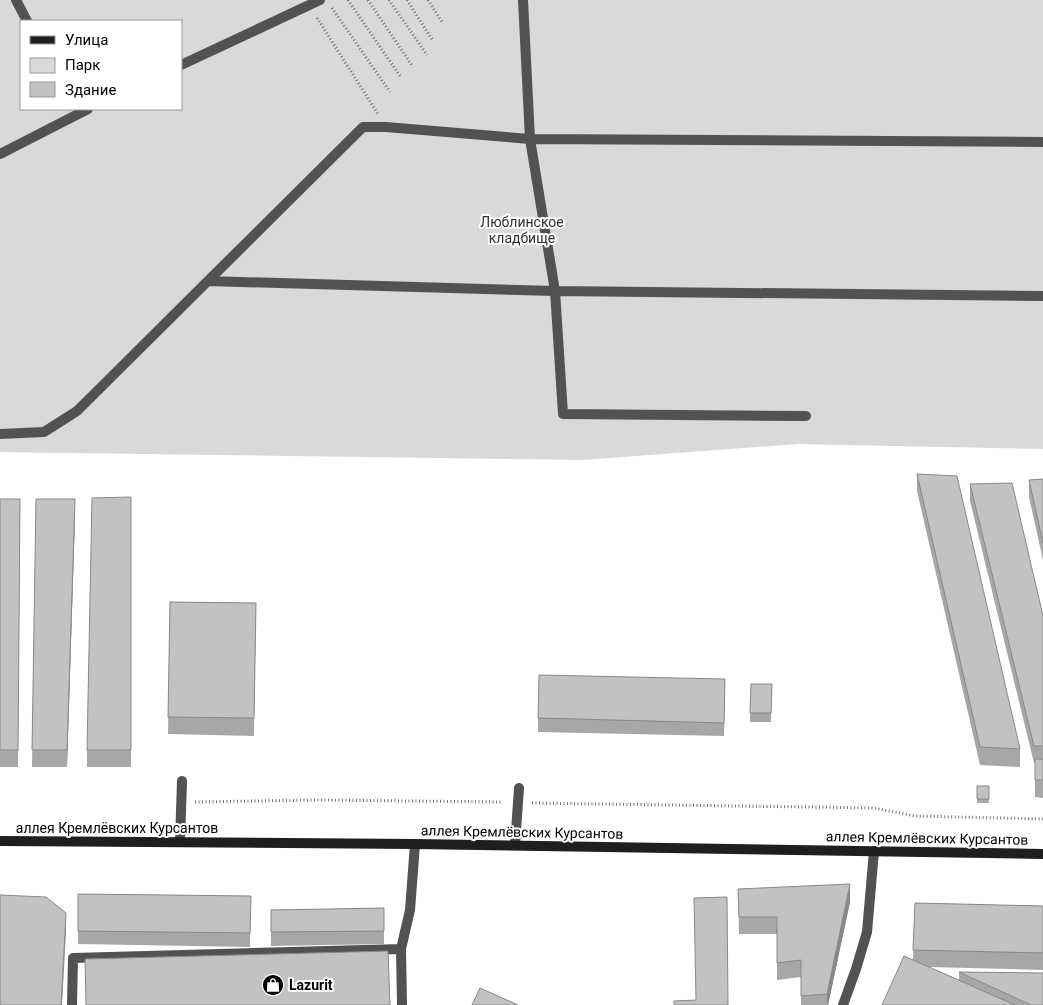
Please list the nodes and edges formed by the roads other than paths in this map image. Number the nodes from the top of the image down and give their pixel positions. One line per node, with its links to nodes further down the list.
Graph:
1 (16, 0): 5 (lane)
2 (320, 0): 4 (lane)
3 (523, 0): 8 (lane)
4 (308, 3): 6 (lane)
5 (26, 20)
6 (182, 65)
7 (75, 111): 10 (lane)
8 (530, 139): 9 (lane); 11 (lane); 12 (lane)
9 (1043, 142)
10 (0, 154)
11 (208, 281): 12 (lane); 15 (lane)
12 (555, 291): 13 (lane); 14 (lane)
13 (1043, 296)
14 (806, 416)
15 (0, 434)
16 (182, 781): 19 (lane)
17 (519, 788): 21 (lane)
18 (0, 841): 19 (main road, аллея Кремлёвских Курсантов)
19 (180, 842): 20 (main road, аллея Кремлёвских Курсантов)
20 (415, 844): 21 (main road, аллея Кремлёвских Курсантов); 24 (lane)
21 (516, 845): 22 (main road, аллея Кремлёвских Курсантов)
22 (874, 851): 23 (main road, аллея Кремлёвских Курсантов); 27 (lane)
23 (1043, 854)
24 (400, 949): 25 (lane); 26 (lane)
25 (72, 1005)
26 (402, 1005)
27 (843, 1005)

